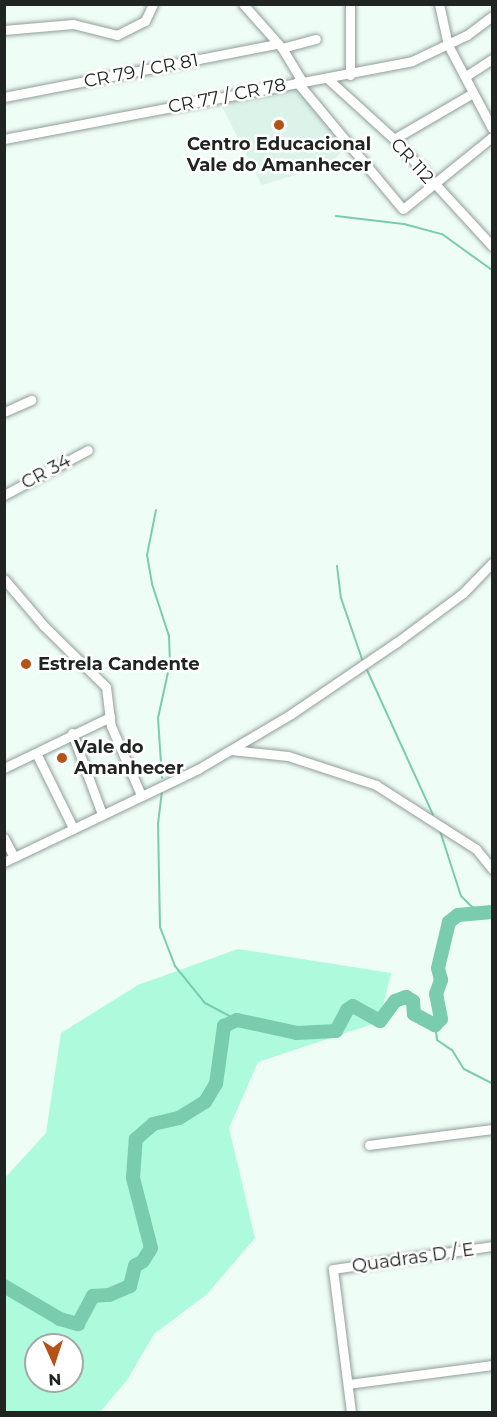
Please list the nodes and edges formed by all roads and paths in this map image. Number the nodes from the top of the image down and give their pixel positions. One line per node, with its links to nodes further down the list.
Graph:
1 (153, 4): 6 (street)
2 (243, 4): 9 (street)
3 (350, 4): 11 (street)
4 (439, 4): 8 (street)
5 (492, 16): 8 (street, CR 77 / CR 78)
6 (4, 30)
7 (316, 39): 9 (street, CR 79 / CR 81)
8 (448, 45): 11 (street, CR 77 / CR 78); 12 (street)
9 (280, 46): 14 (street); 16 (street, CR 79 / CR 81)
10 (492, 59): 12 (street)
11 (350, 75): 13 (street, CR 77 / CR 78)
12 (466, 76): 15 (street)
13 (328, 80): 14 (street, CR 77 / CR 78); 20 (street, CR 112)
14 (300, 82): 19 (street, CR 77 / CR 78); 21 (street)
15 (473, 93): 17 (street); 20 (street)
16 (4, 97)
17 (492, 128)
18 (492, 137): 21 (street)
19 (4, 139)
20 (394, 139): 21 (street, CR 112)
21 (435, 186): 22 (street, CR 112)
22 (492, 246)
23 (32, 400): 24 (street)
24 (4, 412)
25 (88, 450): 26 (street, CR 34)
26 (4, 495)
27 (492, 563): 31 (street)
28 (4, 579): 29 (street)
29 (110, 717): 30 (street); 34 (street)
30 (72, 733): 32 (street); 35 (street)
31 (231, 750): 34 (street); 40 (street)
32 (38, 755): 33 (street); 36 (street)
33 (4, 768)
34 (141, 795): 35 (street)
35 (102, 814): 36 (street)
36 (73, 828): 38 (street)
37 (4, 838): 38 (street)
38 (14, 857): 39 (street)
39 (4, 862)
40 (492, 868)
41 (492, 1129): 42 (street)
42 (369, 1145)
43 (492, 1246): 45 (street, Quadras D / E)
44 (492, 1365): 45 (street)
45 (348, 1384): 46 (street)
46 (351, 1413)

